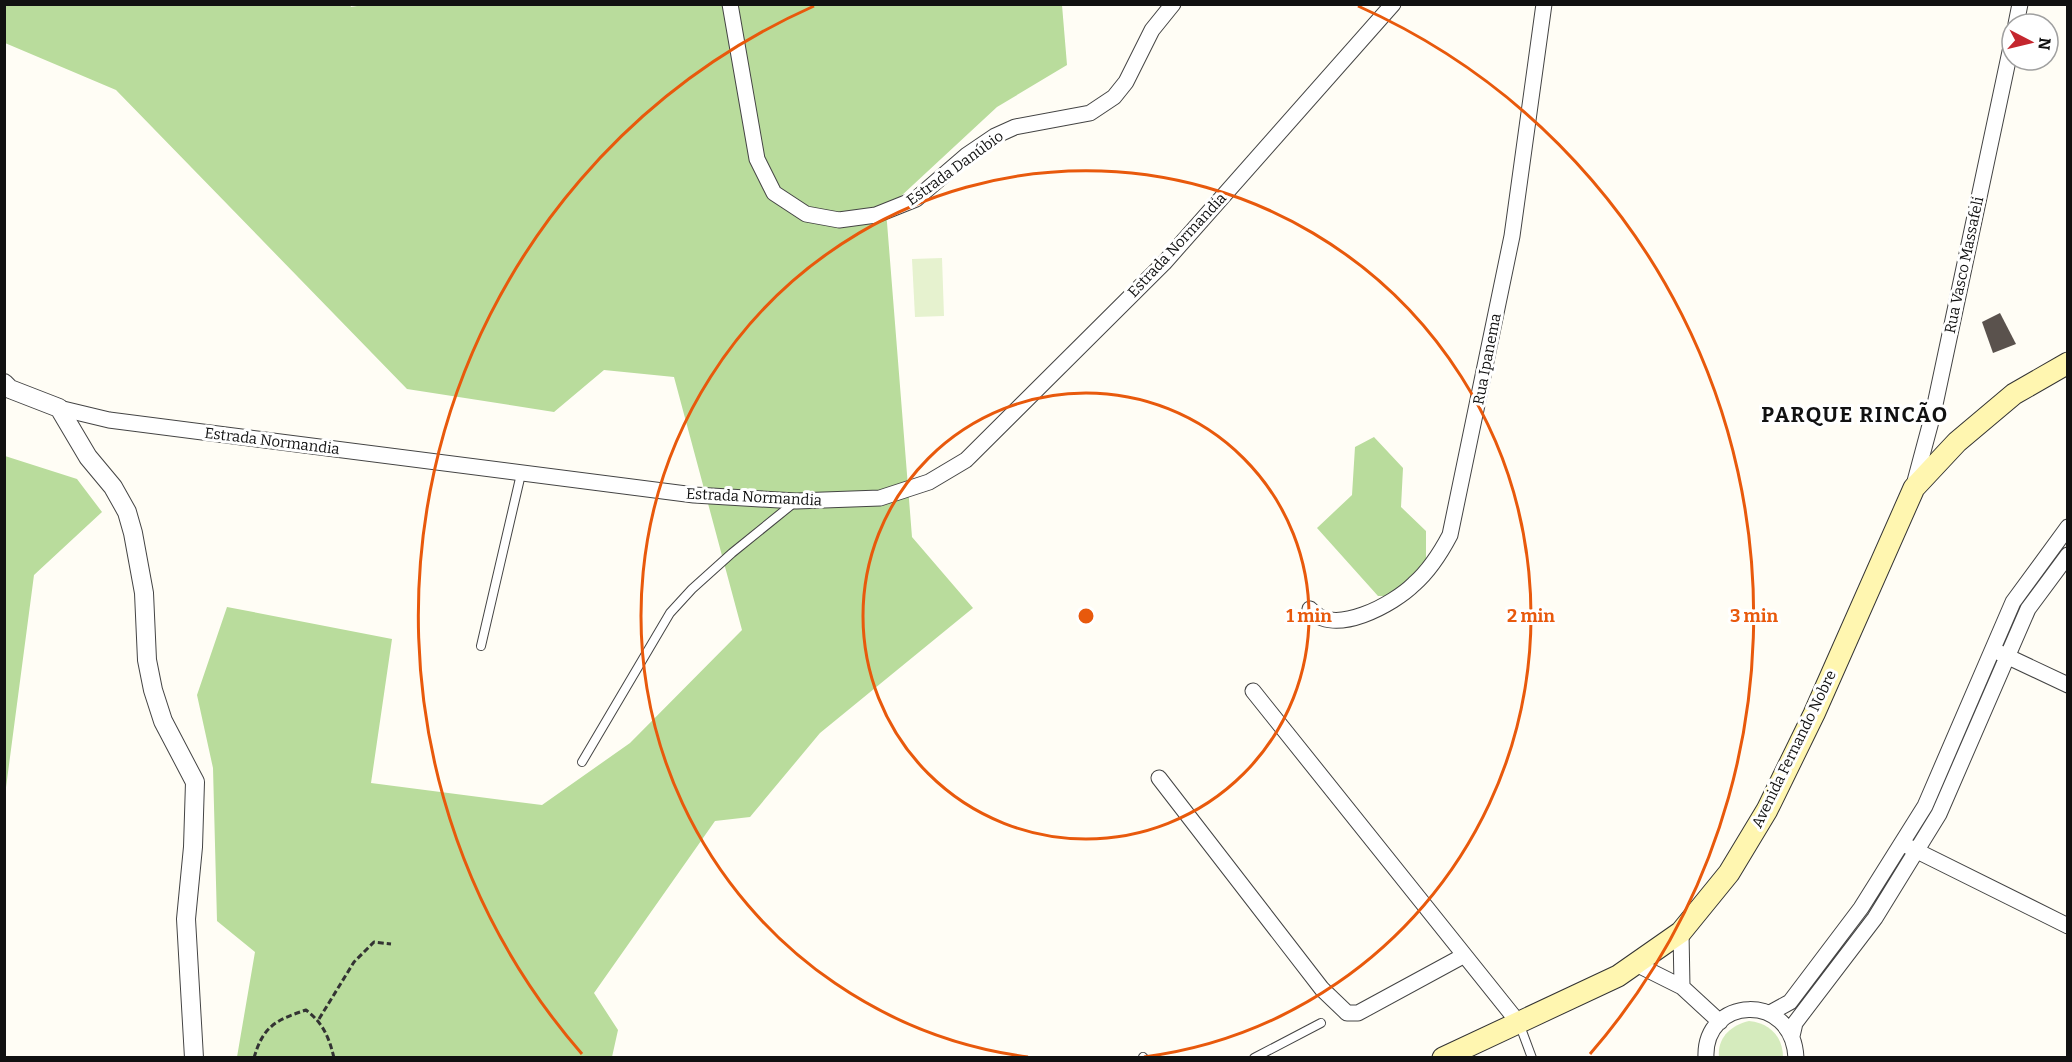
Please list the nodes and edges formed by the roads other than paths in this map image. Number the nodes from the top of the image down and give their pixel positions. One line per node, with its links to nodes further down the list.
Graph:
1 (730, 4): 2 (street, Estrada Danúbio)
2 (1173, 4)
3 (1393, 4): 11 (street, Estrada Normandia)
4 (1544, 4): 14 (street, Rua Ipanema)
5 (2006, 72): 10 (street, Rua Vasco Massafeli)
6 (2067, 363): 10 (main road, Avenida Fernando Nobre)
7 (4, 383): 8 (street, Estrada Normandia)
8 (59, 408): 9 (street, Estrada Normandia); 34 (street)
9 (521, 474): 11 (street, Estrada Normandia); 15 (lane)
10 (1914, 488): 25 (main road, Avenida Fernando Nobre)
11 (796, 501): 20 (lane)
12 (2067, 528): 16 (street)
13 (2067, 555): 17 (street)
14 (1310, 609)
15 (481, 646)
16 (1993, 649): 17 (street); 22 (street)
17 (2008, 657): 18 (street); 23 (street)
18 (2067, 686)
19 (1253, 691): 26 (street)
20 (582, 762)
21 (1159, 778): 26 (street)
22 (1901, 843): 23 (street); 29 (street)
23 (1916, 851): 24 (street); 33 (street)
24 (2067, 926)
25 (1681, 932): 27 (main road, Avenida Fernando Nobre); 28 (street)
26 (1463, 956): 30 (street)
27 (1636, 964): 28 (street); 30 (main road, Avenida Fernando Nobre)
28 (1682, 987): 31 (street)
29 (1770, 1013): 31 (street); 33 (street)
30 (1518, 1022): 36 (main road, Avenida Fernando Nobre); 37 (lane)
31 (1720, 1022): 38 (street)
32 (1321, 1023): 35 (lane)
33 (1792, 1036): 39 (street)
34 (194, 1058)
35 (1254, 1058)
36 (1443, 1058)
37 (1532, 1058)
38 (1706, 1058)
39 (1796, 1058)

